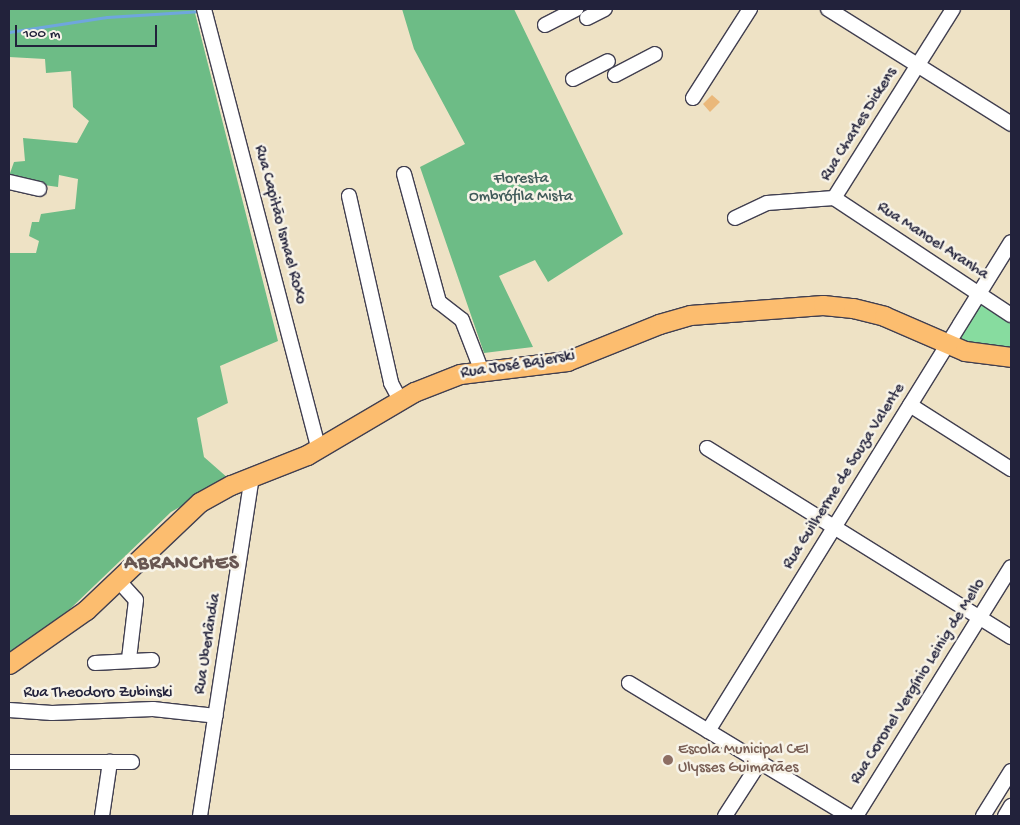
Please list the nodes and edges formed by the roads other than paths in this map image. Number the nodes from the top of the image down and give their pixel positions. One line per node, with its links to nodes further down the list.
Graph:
1 (605, 9): 6 (street)
2 (750, 9): 13 (street)
3 (828, 9): 10 (street)
4 (953, 9): 10 (street, Rua Charles Dickens)
5 (205, 12): 30 (street, Rua Capitão Ismael Roxo)
6 (581, 14): 7 (street)
7 (545, 25)
8 (655, 54): 11 (street)
9 (608, 62): 12 (street)
10 (918, 65): 14 (street); 19 (street, Rua Charles Dickens)
11 (615, 75)
12 (573, 79)
13 (693, 98)
14 (1011, 124)
15 (404, 174): 26 (street)
16 (9, 182): 17 (street)
17 (39, 189)
18 (349, 196): 27 (street)
19 (834, 198): 20 (street, Rua Charles Dickens); 22 (street, Rua Manoel Aranha)
20 (735, 218)
21 (1011, 242): 22 (street, Rua Guilherme de Souza Valente)
22 (979, 294): 23 (street, Rua Manoel Aranha); 24 (street, Rua Guilherme de Souza Valente)
23 (1011, 315)
24 (948, 344): 25 (main road, Rua José Bajerski); 26 (main road, Rua José Bajerski); 28 (street, Rua Guilherme de Souza Valente)
25 (1011, 356)
26 (481, 369): 27 (main road, Rua José Bajerski)
27 (400, 400): 30 (main road, Rua José Bajerski)
28 (910, 405): 31 (street); 33 (street, Rua Guilherme de Souza Valente)
29 (707, 448): 33 (street)
30 (319, 449): 32 (main road, Rua José Bajerski)
31 (1011, 469)
32 (252, 476): 35 (main road, Rua José Bajerski); 44 (street, Rua Uberlândia)
33 (834, 527): 36 (street); 45 (street, Rua Guilherme de Souza Valente)
34 (1011, 567): 36 (street, Rua Coronel Vergínio Leinig de Mello)
35 (121, 584): 38 (street); 41 (main road, Rua José Bajerski)
36 (980, 617): 37 (street); 56 (street, Rua Coronel Vergínio Leinig de Mello)
37 (1011, 637)
38 (129, 659): 39 (street); 40 (street)
39 (152, 660)
40 (95, 663)
41 (9, 664)
42 (629, 683): 45 (street)
43 (9, 710): 44 (street, Rua Theodoro Zubinski)
44 (216, 716): 53 (street, Rua Uberlândia)
45 (708, 731): 49 (street)
46 (9, 762): 47 (street)
47 (110, 762): 48 (street); 52 (street)
48 (132, 762)
49 (760, 762): 54 (street); 55 (street)
50 (1011, 771): 57 (street)
51 (1011, 806): 58 (street)
52 (102, 816)
53 (200, 816)
54 (725, 816)
55 (849, 816)
56 (856, 816)
57 (983, 816)
58 (1005, 816)

